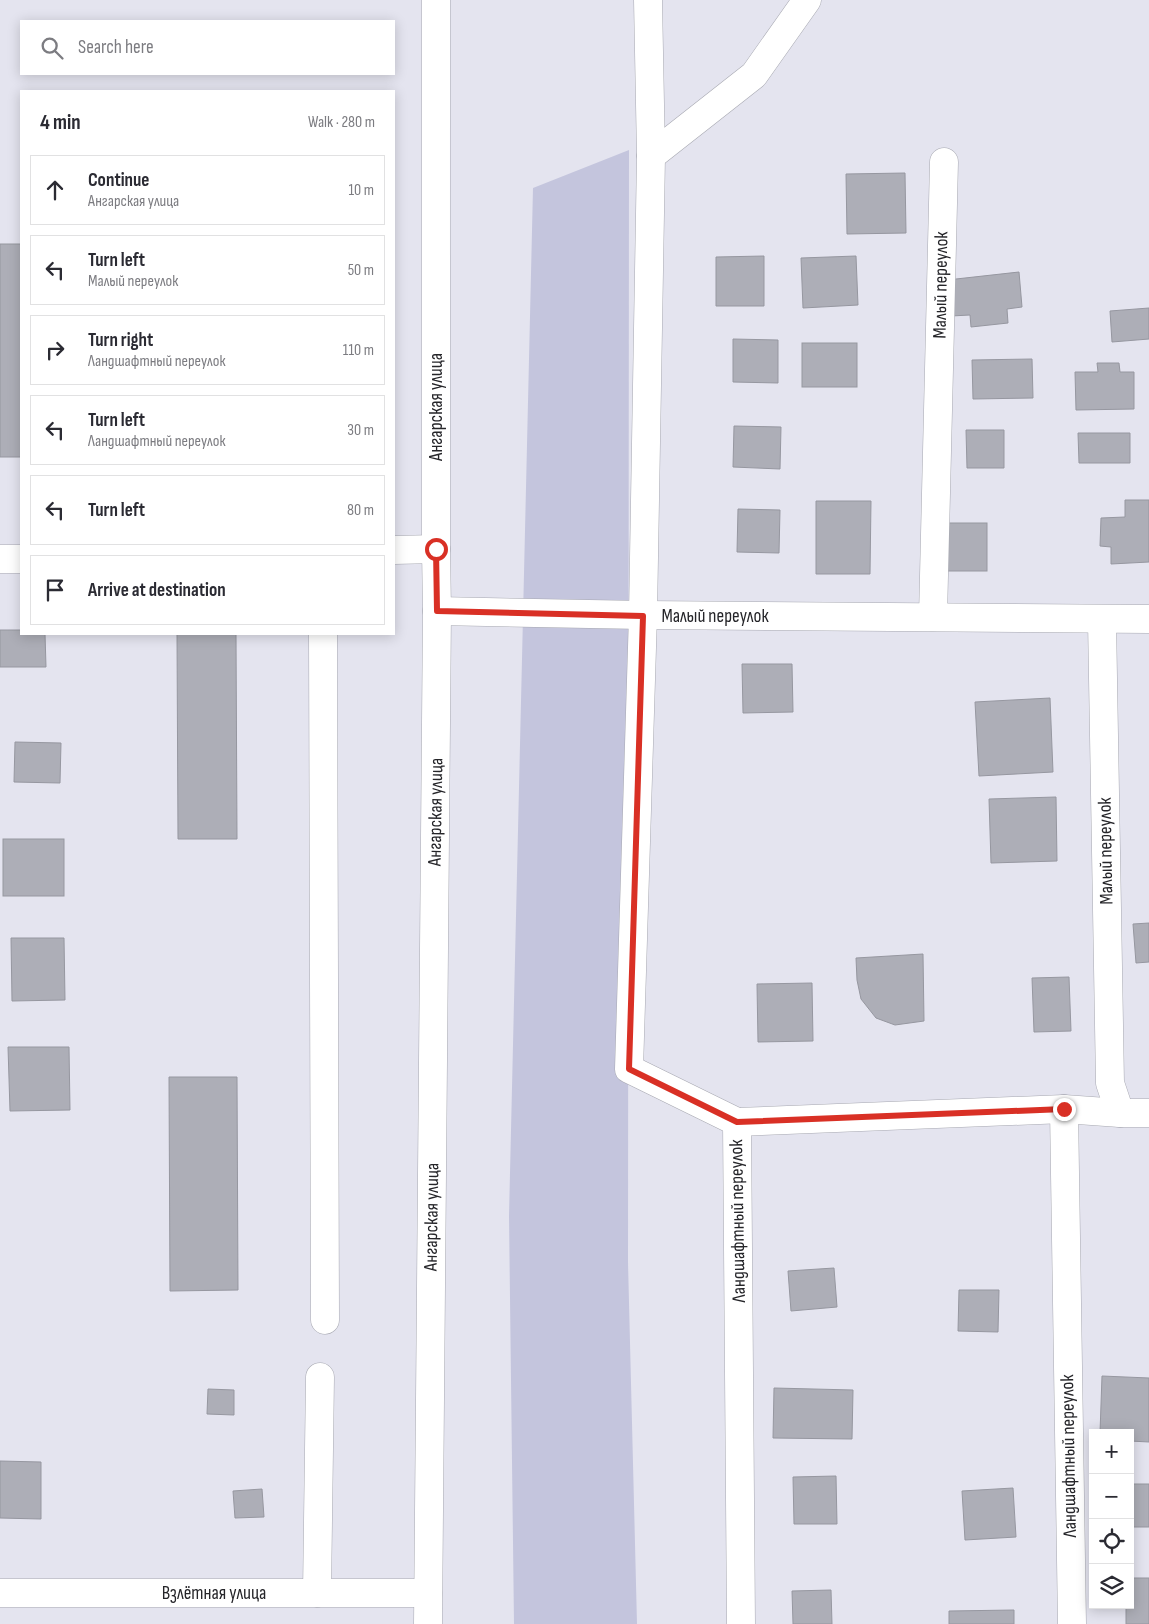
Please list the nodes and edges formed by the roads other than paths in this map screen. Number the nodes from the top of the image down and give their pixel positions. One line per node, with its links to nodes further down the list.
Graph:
1 (436, 0): 6 (street, Ангарская улица)
2 (648, 0): 4 (street)
3 (807, 0): 4 (street)
4 (651, 156): 11 (street)
5 (944, 162): 12 (street, Малый переулок)
6 (436, 549): 7 (street); 10 (street, Ангарская улица)
7 (395, 550)
8 (0, 559): 9 (street)
9 (20, 559)
10 (437, 611): 11 (street, Малый переулок); 23 (street, Ангарская улица)
11 (643, 616): 12 (street, Малый переулок); 19 (street, Ландшафтный переулок)
12 (933, 617): 14 (street, Малый переулок)
13 (1149, 619): 14 (street, Малый переулок)
14 (1102, 620): 17 (street, Малый переулок)
15 (323, 635): 20 (street)
16 (1064, 1109): 17 (street); 19 (street); 27 (street, Ландшафтный переулок)
17 (1120, 1113): 18 (street)
18 (1149, 1113)
19 (737, 1122): 26 (street, Ландшафтный переулок)
20 (325, 1320)
21 (320, 1377): 22 (street)
22 (317, 1593): 23 (street, Взлётная улица); 24 (street, Взлётная улица)
23 (428, 1593): 25 (street, Ангарская улица)
24 (0, 1594)
25 (428, 1624)
26 (741, 1624)
27 (1072, 1624)

